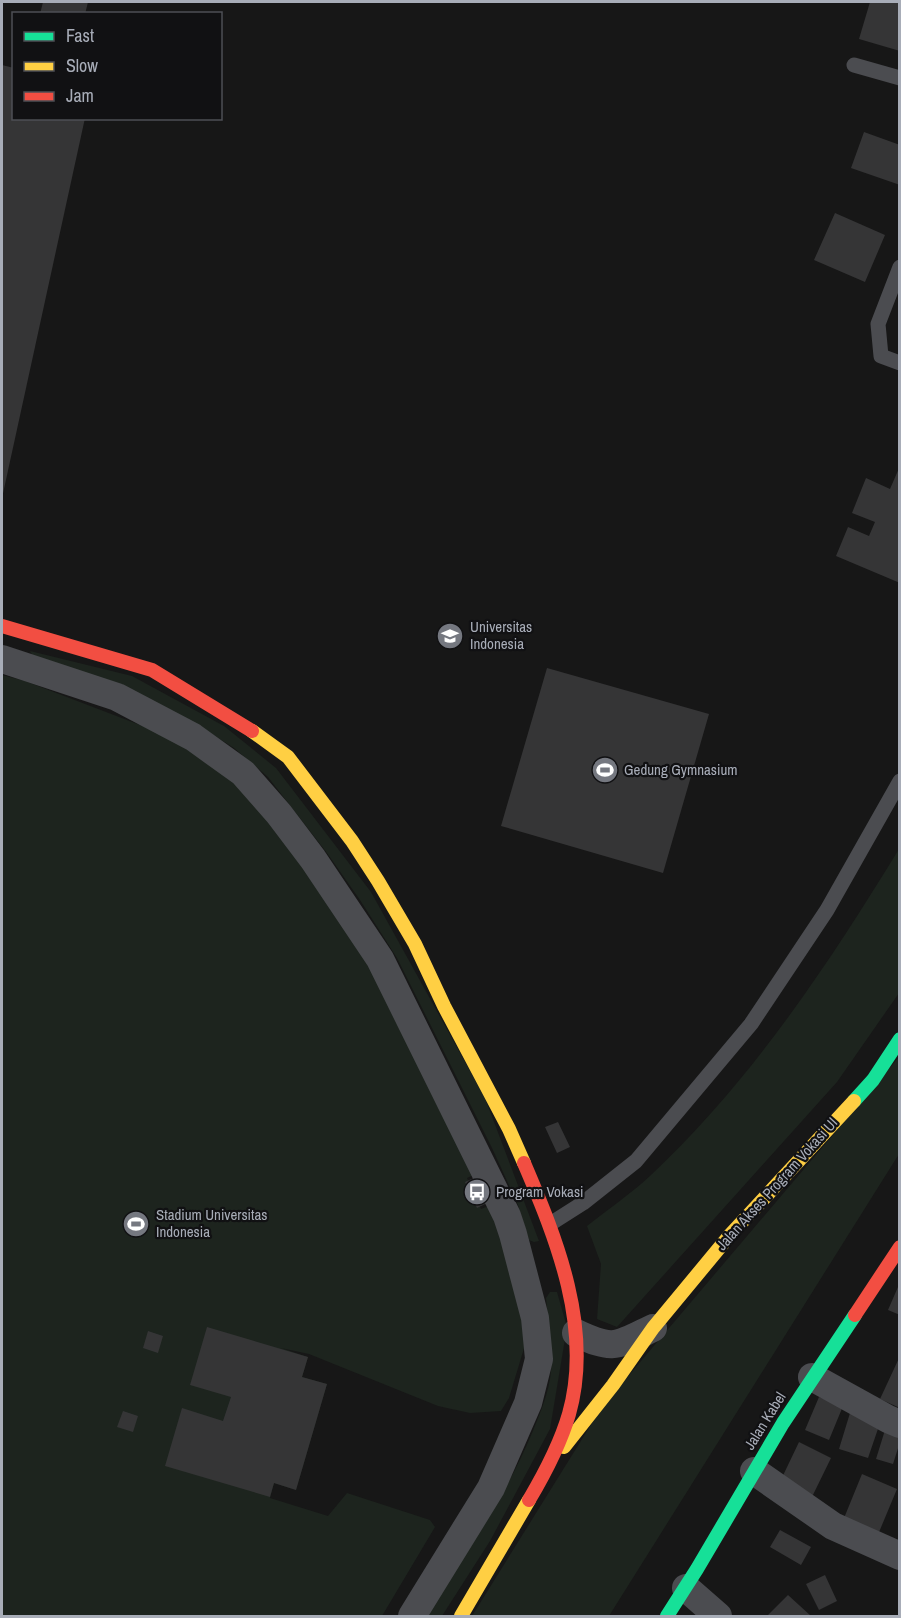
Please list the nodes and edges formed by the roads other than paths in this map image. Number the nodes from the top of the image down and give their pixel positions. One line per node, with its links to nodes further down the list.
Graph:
1 (854, 65): 2 (lane)
2 (900, 78)
3 (900, 267): 4 (lane)
4 (900, 363)
5 (2, 626): 9 (street)
6 (2, 659): 10 (street)
7 (900, 781): 11 (lane)
8 (900, 1039): 13 (street, Jalan Akses Program Vokasi UI)
9 (509, 1129): 10 (street); 11 (street)
10 (507, 1216): 21 (street)
11 (550, 1224): 14 (street)
12 (900, 1247): 15 (street, Jalan Kabel)
13 (653, 1328): 14 (street, Jalan Akses Program Vokasi UI); 17 (street, Jalan Akses Program Vokasi UI)
14 (576, 1334): 17 (street)
15 (812, 1377): 16 (street); 18 (street, Jalan Kabel)
16 (900, 1424)
17 (548, 1468): 22 (street)
18 (754, 1472): 19 (street); 20 (street, Jalan Kabel)
19 (900, 1556)
20 (686, 1588): 23 (street, Jalan Kabel); 24 (street)
21 (412, 1617)
22 (461, 1617)
23 (668, 1617)
24 (718, 1617)

